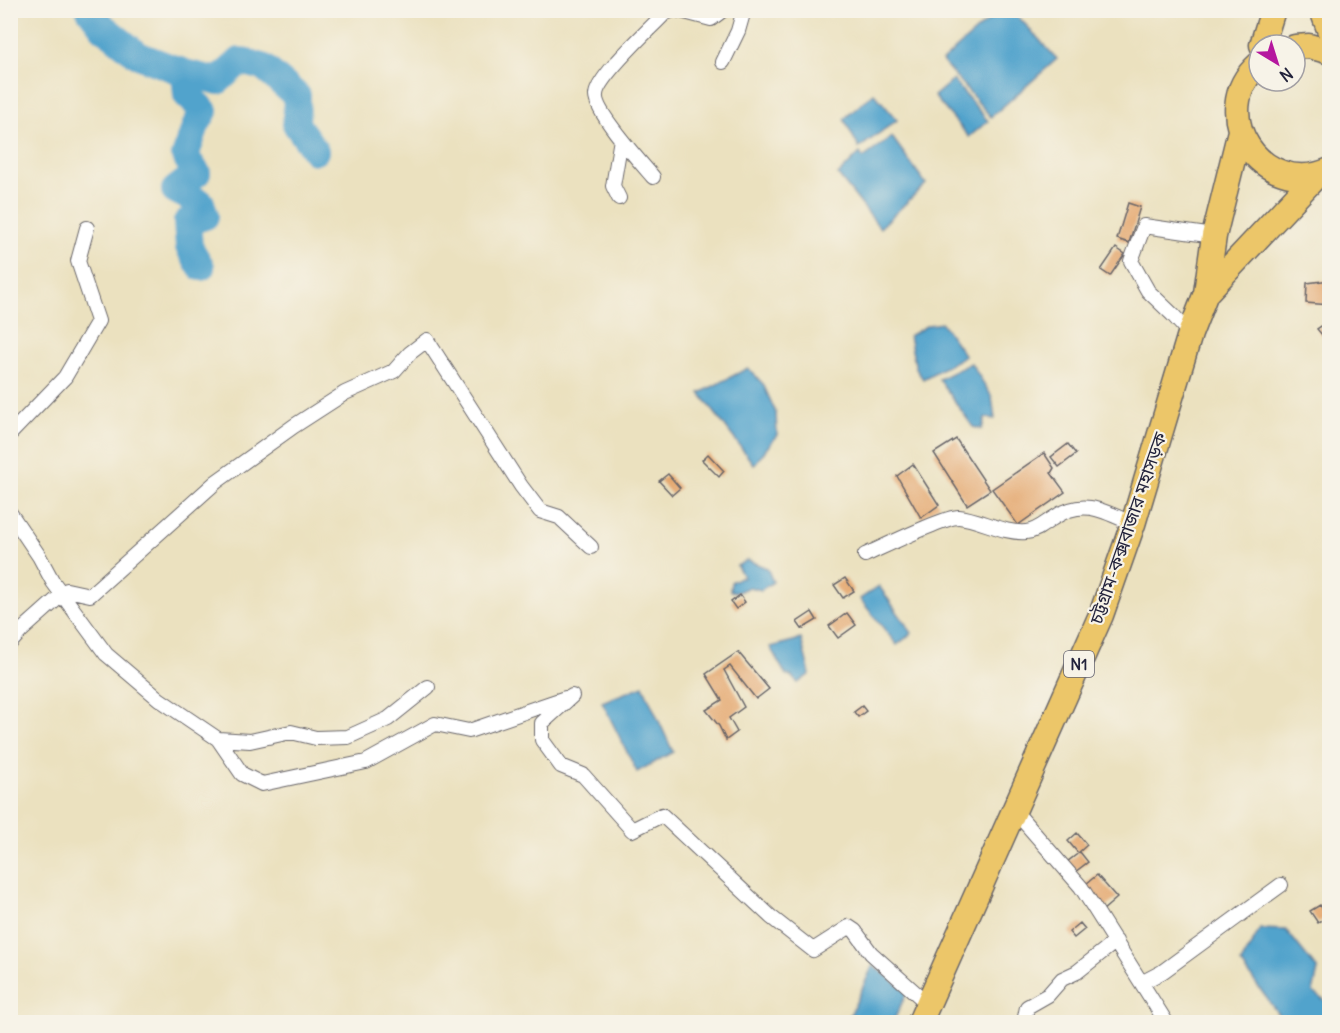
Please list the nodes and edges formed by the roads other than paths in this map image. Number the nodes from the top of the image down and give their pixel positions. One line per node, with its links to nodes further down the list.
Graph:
1 (723, 10): 5 (street)
2 (744, 10): 10 (street)
3 (1273, 10): 7 (highway)
4 (1322, 10): 6 (highway)
5 (670, 11): 13 (street)
6 (1329, 32)
7 (1266, 33)
8 (1307, 46): 9 (highway)
9 (1329, 52)
10 (723, 62)
11 (1247, 81): 12 (highway, চট্টগ্রাম-কক্সবাজার মহাসড়ক)
12 (1240, 132): 14 (highway); 18 (highway, চট্টগ্রাম-কক্সবাজার মহাসড়ক / N1)
13 (621, 139): 15 (street); 16 (street)
14 (1323, 173): 19 (highway, চট্টগ্রাম-কক্সবাজার মহাসড়ক / N1)
15 (653, 177)
16 (620, 198)
17 (87, 228): 21 (street)
18 (1214, 236): 19 (highway, চট্টগ্রাম-কক্সবাজার মহাসড়ক / N1); 20 (street)
19 (1206, 293): 20 (highway, চট্টগ্রাম-কক্সবাজার মহাসড়ক / N1)
20 (1190, 334): 23 (highway, চট্টগ্রাম-কক্সবাজার মহাসড়ক / N1)
21 (10, 434)
22 (10, 513): 26 (street)
23 (1133, 524): 25 (street); 30 (highway, চট্টগ্রাম-কক্সবাজার মহাসড়ক / N1)
24 (591, 547): 26 (street)
25 (865, 555)
26 (62, 595): 27 (street); 29 (street)
27 (10, 643)
28 (428, 687): 29 (street)
29 (218, 739): 34 (street)
30 (1014, 810): 32 (street); 34 (highway, চট্টগ্রাম-কক্সবাজার মহাসড়ক / N1)
31 (1281, 885): 33 (street)
32 (1116, 941): 33 (street); 35 (street)
33 (1143, 982): 36 (street)
34 (924, 1013)
35 (1024, 1023)
36 (1166, 1023)

